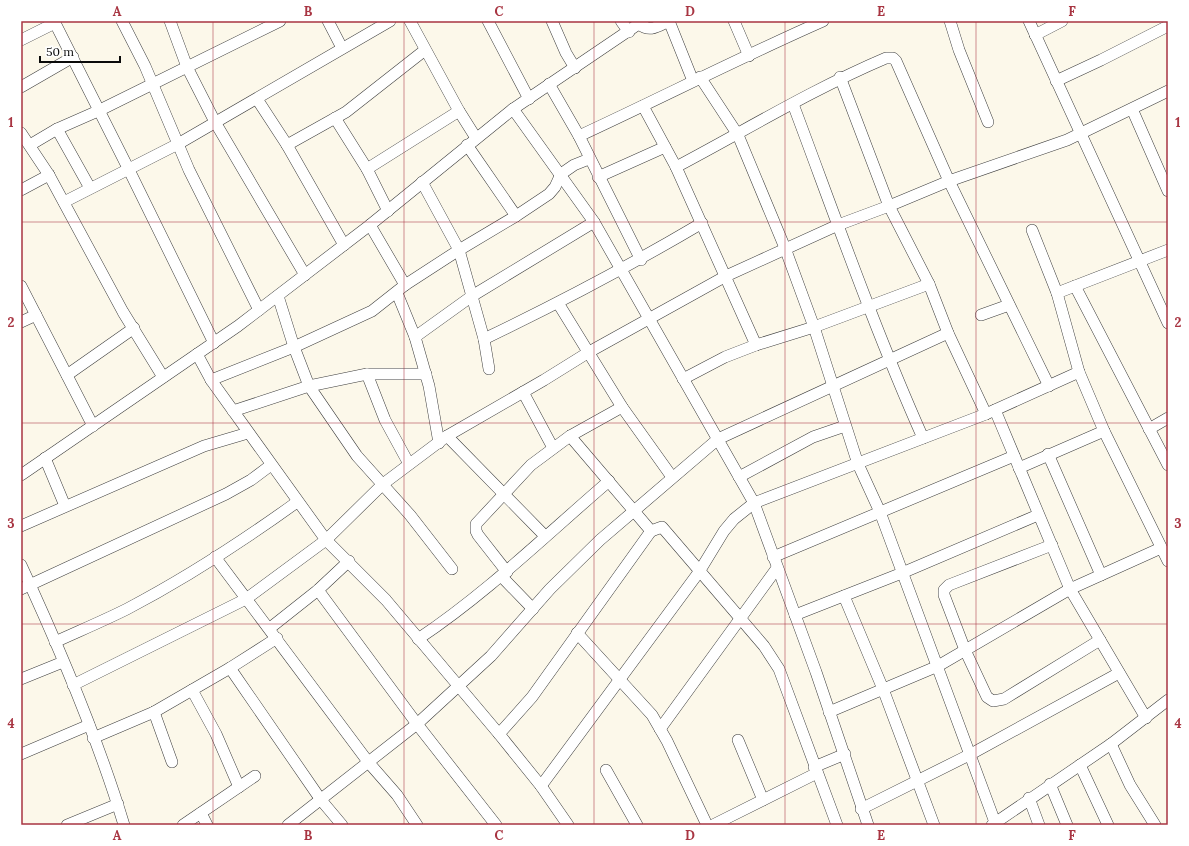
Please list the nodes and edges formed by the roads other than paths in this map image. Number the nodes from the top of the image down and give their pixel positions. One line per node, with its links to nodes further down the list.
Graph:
1 (122, 21): 32 (street)
2 (171, 21): 27 (street)
3 (280, 21): 27 (street)
4 (328, 21): 23 (street)
5 (390, 21): 23 (street)
6 (410, 21): 24 (street)
7 (488, 21): 36 (street)
8 (552, 21): 28 (street)
9 (621, 21): 20 (street)
10 (669, 21): 17 (street); 30 (street)
11 (734, 21): 25 (street)
12 (823, 21): 18 (street)
13 (950, 21): 46 (street)
14 (1030, 21): 21 (street)
15 (1062, 21): 21 (street)
16 (54, 22): 22 (street); 26 (street)
17 (641, 23): 20 (street)
18 (811, 24): 25 (street)
19 (1168, 26): 31 (street)
20 (628, 32): 28 (street)
21 (1035, 35): 31 (street)
22 (21, 40)
23 (342, 48): 37 (street)
24 (425, 50): 43 (street); 44 (street)
25 (749, 56): 30 (street)
26 (73, 57): 34 (street); 42 (street)
27 (187, 67): 32 (street); 45 (street)
28 (575, 68): 33 (street)
29 (840, 77): 38 (street); 65 (street); 71 (street)
30 (696, 79): 39 (street); 50 (street)
31 (1056, 81): 49 (street)
32 (152, 83): 42 (street); 53 (street)
33 (549, 84): 36 (street); 51 (street)
34 (21, 87)
35 (1168, 91): 41 (street)
36 (529, 98): 40 (street)
37 (257, 99): 45 (street); 55 (street)
38 (793, 104): 50 (street); 76 (street)
39 (642, 106): 51 (street); 57 (street)
40 (513, 109): 52 (street); 63 (street)
41 (1132, 109): 49 (street); 69 (street)
42 (98, 111): 47 (street); 61 (street)
43 (459, 111): 52 (street); 60 (street)
44 (335, 118): 55 (street); 60 (street)
45 (215, 122): 53 (street); 86 (street)
46 (988, 122)
47 (57, 129): 54 (street); 67 (street)
48 (21, 133): 54 (street)
49 (1081, 134): 65 (street); 84 (street)
50 (738, 135): 59 (street); 80 (street)
51 (579, 136): 58 (street)
52 (476, 138): 56 (street)
53 (178, 144): 61 (street); 98 (street)
54 (30, 145): 62 (street)
55 (287, 145): 79 (street)
56 (467, 145): 66 (street); 73 (street)
57 (665, 147): 59 (street); 64 (street)
58 (589, 159): 63 (street); 64 (street)
59 (676, 167): 75 (street)
60 (367, 169): 72 (street)
61 (129, 170): 67 (street); 109 (street)
62 (49, 174): 68 (street); 70 (street)
63 (561, 174): 73 (street); 74 (street)
64 (598, 177): 83 (street)
65 (949, 181): 71 (street); 96 (street)
66 (422, 182): 72 (street); 81 (street)
67 (90, 188): 70 (street)
68 (21, 190)
69 (1168, 192)
70 (64, 202): 105 (street)
71 (889, 206): 76 (street); 88 (street)
72 (388, 211): 77 (street)
73 (516, 216): 81 (street)
74 (594, 222): 85 (street); 94 (street)
75 (702, 223): 83 (street); 87 (street)
76 (838, 224): 80 (street); 97 (street)
77 (370, 225): 79 (street); 91 (street)
78 (1032, 230): 92 (street)
79 (344, 245): 86 (street)
80 (785, 248): 87 (street); 104 (street)
81 (459, 250): 91 (street); 94 (street)
82 (1168, 250): 84 (street)
83 (641, 260): 85 (street)
84 (1139, 260): 90 (street); 102 (street)
85 (620, 269): 95 (street); 101 (street)
86 (305, 275): 93 (street)
87 (726, 276): 101 (street); 110 (street)
88 (929, 284): 97 (street); 106 (street)
89 (21, 286): 99 (street)
90 (1075, 286): 92 (street); 133 (street)
91 (401, 289): 107 (street); 111 (street)
92 (1057, 293): 116 (street)
93 (278, 296): 98 (street); 111 (street)
94 (472, 296): 107 (street); 108 (street)
95 (558, 303): 108 (street); 112 (street)
96 (1009, 305): 100 (street); 124 (street)
97 (867, 307): 104 (street); 114 (street)
98 (259, 310): 109 (street)
99 (36, 315): 103 (street); 119 (street)
100 (982, 315)
101 (649, 319): 112 (street); 121 (street)
102 (1168, 321)
103 (21, 322)
104 (814, 327): 110 (street); 125 (street)
105 (134, 328): 119 (street); 120 (street)
106 (948, 333): 114 (street); 129 (street)
107 (415, 337): 118 (street)
108 (484, 339): 115 (street)
109 (214, 343): 113 (street)
110 (756, 345): 121 (street)
111 (294, 347): 122 (street); 123 (street)
112 (589, 352): 126 (street); 127 (street)
113 (197, 354): 120 (street); 122 (street)
114 (889, 361): 125 (street); 137 (street)
115 (489, 370)
116 (1080, 372): 124 (street); 134 (street)
117 (367, 374): 118 (street); 123 (street); 144 (street)
118 (426, 374): 139 (street)
119 (67, 375): 131 (street)
120 (163, 378): 131 (street)
121 (683, 379): 138 (street)
122 (211, 380): 128 (street)
123 (309, 386): 128 (street); 153 (street)
124 (1049, 386): 129 (street)
125 (833, 387): 132 (street); 138 (street)
126 (523, 392): 139 (street); 140 (street)
127 (622, 407): 136 (street); 150 (street)
128 (233, 411): 135 (street)
129 (990, 412): 137 (street); 142 (street)
130 (1168, 418): 133 (street)
131 (93, 426): 143 (street)
132 (845, 426): 145 (street); 151 (street)
133 (1149, 429): 147 (street)
134 (1104, 431): 141 (street); 166 (street)
135 (248, 433): 146 (street); 157 (street)
136 (570, 436): 140 (street); 152 (street)
137 (923, 438): 145 (street)
138 (718, 439): 150 (street); 151 (street)
139 (443, 440): 144 (street); 154 (street)
140 (553, 448): 154 (street)
141 (1048, 454): 148 (street); 177 (street)
142 (1014, 456): 148 (street); 159 (street)
143 (45, 458): 149 (street); 157 (street)
144 (409, 464): 153 (street)
145 (858, 464): 156 (street); 159 (street)
146 (271, 465): 155 (street); 178 (street)
147 (1168, 465)
148 (1019, 468): 160 (street)
149 (21, 475)
150 (672, 477): 158 (street)
151 (739, 477): 156 (street)
152 (609, 481): 158 (street); 163 (street)
153 (383, 484): 164 (street); 173 (street)
154 (505, 495): 163 (street); 176 (street)
155 (297, 502): 164 (street); 168 (street)
156 (754, 504): 167 (street); 174 (street)
157 (65, 506): 161 (street)
158 (633, 512): 162 (street); 183 (street)
159 (880, 512): 167 (street); 175 (street)
160 (1038, 515): 165 (street); 175 (street)
161 (21, 526)
162 (651, 531): 174 (street); 187 (street)
163 (545, 536): 176 (street)
164 (326, 540): 169 (street); 182 (street)
165 (1052, 545): 179 (street); 192 (street)
166 (1161, 548): 170 (street); 177 (street)
167 (773, 556): 172 (street)
168 (215, 557): 182 (street); 191 (street)
169 (349, 561): 180 (street); 189 (street)
170 (1168, 561)
171 (21, 565): 178 (street)
172 (777, 568): 184 (street); 185 (street)
173 (452, 569)
174 (699, 572): 185 (street); 197 (street)
175 (902, 573): 181 (street); 194 (street)
176 (505, 574): 183 (street); 189 (street)
177 (1101, 575): 179 (street)
178 (26, 587): 191 (street)
179 (1070, 589): 190 (street); 192 (street)
180 (318, 590): 186 (street); 207 (street)
181 (844, 596): 184 (street); 201 (street)
182 (246, 599): 186 (street); 199 (street)
183 (533, 609): 200 (street)
184 (795, 615): 205 (street)
185 (740, 619): 209 (street); 221 (street)
186 (270, 628): 188 (street)
187 (577, 634): 197 (street); 210 (street)
188 (277, 638): 195 (street); 218 (street)
189 (418, 639): 200 (street)
190 (1100, 640): 192 (street); 196 (street)
191 (55, 642): 193 (street)
192 (965, 650): 194 (street)
193 (64, 662): 198 (street); 199 (street)
194 (938, 666): 201 (street); 216 (street)
195 (230, 668): 202 (street); 228 (street)
196 (1119, 672): 206 (street); 216 (street)
197 (620, 679): 209 (street); 225 (street)
198 (21, 680)
199 (73, 685): 208 (street)
200 (458, 686): 207 (street); 210 (street)
201 (883, 689): 205 (street); 223 (street)
202 (192, 690): 204 (street); 226 (street)
203 (1166, 705): 206 (street)
204 (154, 712): 211 (street); 217 (street)
205 (829, 712): 215 (street)
206 (1146, 718): 213 (street)
207 (417, 724): 218 (street); 233 (street)
208 (89, 726): 211 (street); 214 (street)
209 (660, 729): 244 (street)
210 (499, 734): 225 (street)
211 (94, 738): 230 (street)
212 (738, 740): 229 (street)
213 (1111, 744): 219 (street); 252 (street)
214 (21, 754)
215 (845, 754): 221 (street); 231 (street)
216 (971, 754): 223 (street); 234 (street)
217 (172, 762)
218 (369, 763): 228 (street); 241 (street)
219 (1080, 765): 224 (street); 251 (street)
220 (606, 770): 243 (street)
221 (815, 770): 229 (street); 246 (street)
222 (255, 776): 226 (street)
223 (917, 782): 231 (street); 248 (street)
224 (1050, 784): 227 (street); 250 (street)
225 (541, 786): 242 (street)
226 (239, 787): 232 (street)
227 (1029, 798): 234 (street); 249 (street)
228 (321, 800): 239 (street); 240 (street)
229 (763, 800): 245 (street)
230 (118, 804): 235 (street); 236 (street)
231 (861, 809): 247 (street)
232 (201, 813): 237 (street); 238 (street)
233 (496, 824)
234 (994, 824)
235 (67, 825)
236 (124, 825)
237 (183, 825)
238 (207, 825)
239 (288, 825)
240 (342, 825)
241 (417, 825)
242 (568, 825)
243 (637, 825)
244 (707, 825)
245 (713, 825)
246 (837, 825)
247 (868, 825)
248 (934, 825)
249 (1039, 825)
250 (1067, 825)
251 (1108, 825)
252 (1155, 825)

